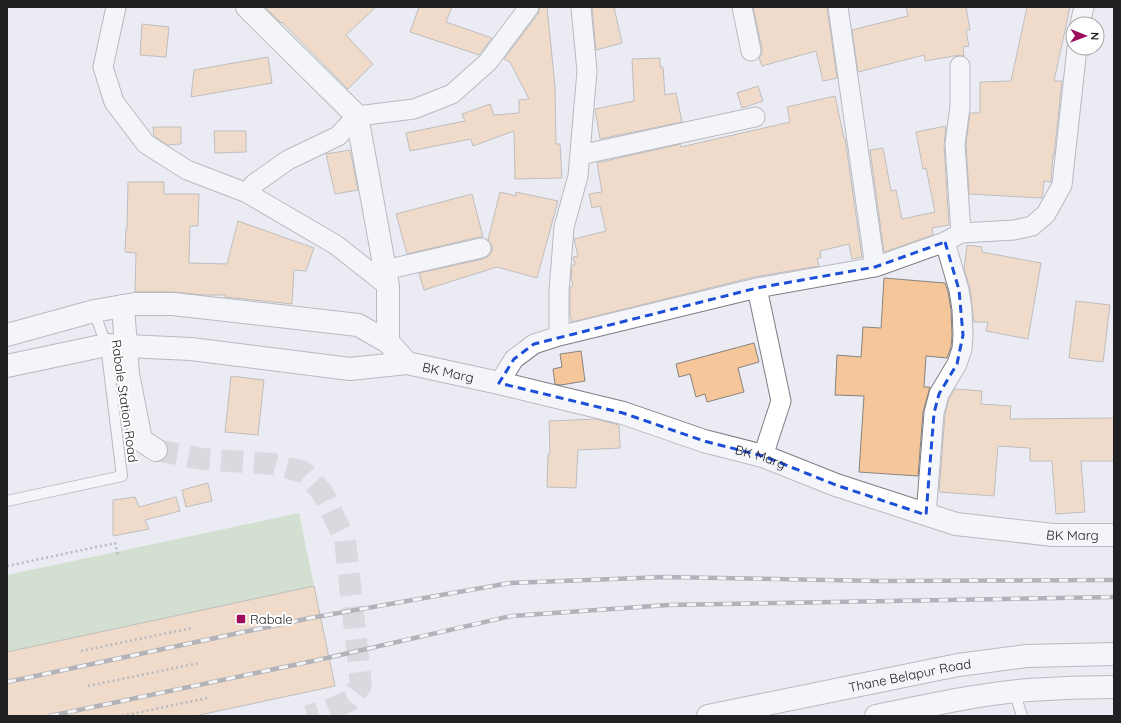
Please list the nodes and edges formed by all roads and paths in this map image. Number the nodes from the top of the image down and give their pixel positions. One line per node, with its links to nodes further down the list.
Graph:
1 (116, 7): 13 (street)
2 (247, 7): 10 (street)
3 (529, 7): 10 (street)
4 (581, 7): 12 (street)
5 (742, 7): 7 (street)
6 (838, 7): 16 (street)
7 (751, 51)
8 (1076, 56): 14 (street)
9 (960, 66): 14 (street)
10 (357, 116): 13 (street); 17 (street)
11 (755, 117): 12 (street)
12 (580, 154): 22 (street)
13 (247, 192): 17 (street)
14 (953, 237): 16 (street); 31 (street)
15 (480, 248): 17 (street)
16 (875, 267): 18 (street)
17 (386, 278): 23 (street)
18 (757, 288): 22 (street); 29 (street)
19 (123, 306): 20 (street); 23 (street); 24 (street)
20 (94, 311): 21 (street); 24 (lane, Rabale Station Road)
21 (7, 334)
22 (559, 336): 27 (street)
23 (388, 342): 25 (street)
24 (116, 346): 25 (street, BK Marg); 26 (street, BK Marg); 28 (street); 30 (lane, Rabale Station Road)
25 (407, 363): 27 (street, BK Marg)
26 (7, 366)
27 (499, 383): 29 (street, BK Marg)
28 (156, 450)
29 (763, 456): 31 (street, BK Marg)
30 (7, 501)
31 (926, 515): 32 (street, BK Marg)
32 (1114, 535)
33 (118, 555): 34 (path)
34 (7, 566)
35 (192, 628): 36 (path)
36 (81, 651)
37 (1114, 654): 44 (street, Thane Belapur Road)
38 (199, 663): 39 (path)
39 (88, 686)
40 (1114, 687): 41 (street)
41 (1014, 691): 45 (street); 46 (lane)
42 (207, 698): 43 (path)
43 (122, 716)
44 (708, 716)
45 (876, 716)
46 (1022, 716)

